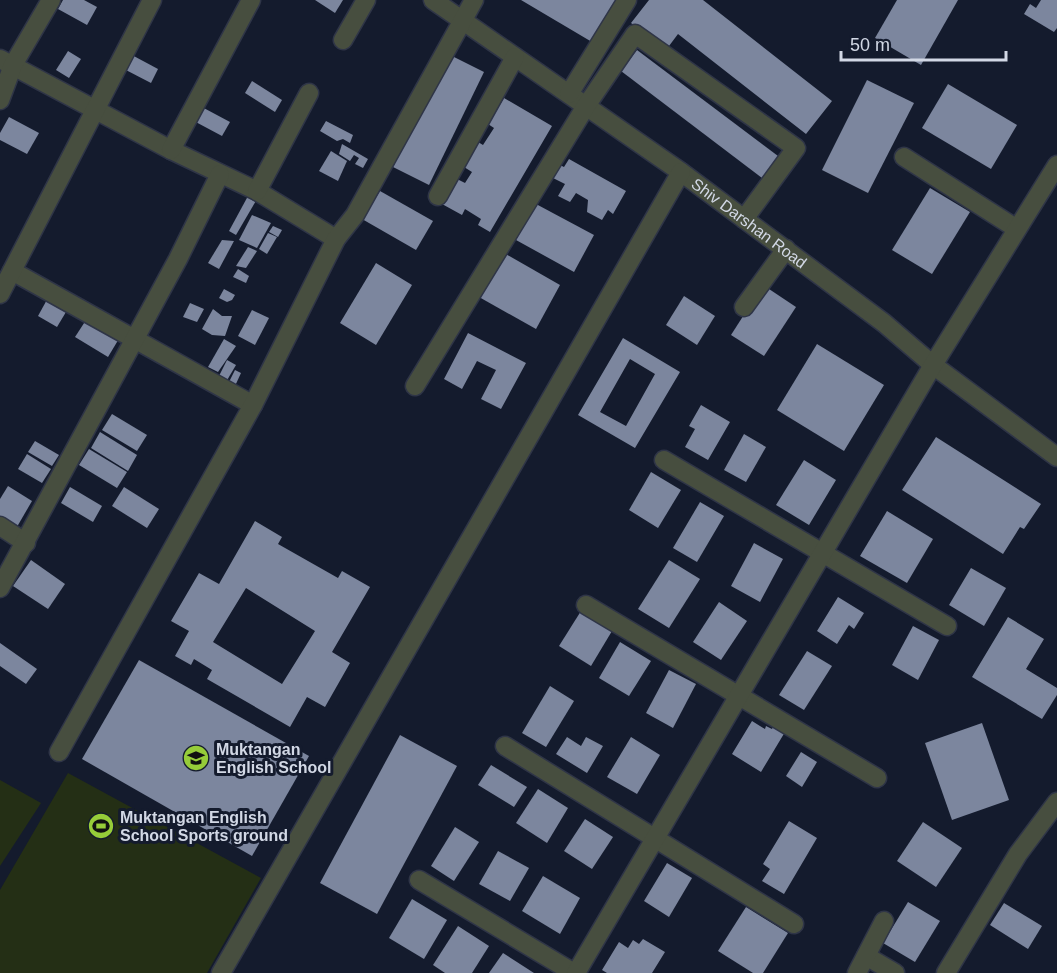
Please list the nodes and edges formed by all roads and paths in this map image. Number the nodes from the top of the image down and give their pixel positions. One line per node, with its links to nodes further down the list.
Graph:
1 (51, 0): 11 (street)
2 (152, 0): 16 (street)
3 (251, 0): 17 (street)
4 (366, 0): 9 (street)
5 (433, 0): 8 (street, Shiv Darshan Road)
6 (474, 0): 8 (street)
7 (627, 0): 13 (street)
8 (464, 21): 10 (street, Shiv Darshan Road); 26 (street)
9 (343, 40)
10 (515, 57): 13 (street, Shiv Darshan Road); 23 (street)
11 (7, 62): 14 (street); 16 (street)
12 (309, 93): 22 (street)
13 (569, 94): 15 (street, Shiv Darshan Road)
14 (0, 100)
15 (586, 106): 20 (street, Shiv Darshan Road); 24 (street); 33 (street)
16 (97, 108): 17 (street); 28 (street)
17 (171, 150): 21 (street)
18 (904, 157): 25 (street)
19 (1057, 165): 25 (street)
20 (681, 172): 24 (street, Shiv Darshan Road); 53 (street)
21 (220, 174): 22 (street); 31 (street)
22 (257, 191): 26 (street)
23 (438, 196)
24 (744, 219): 27 (street, Shiv Darshan Road)
25 (1017, 229): 32 (street)
26 (336, 239): 34 (street)
27 (786, 249): 30 (street); 32 (street, Shiv Darshan Road)
28 (12, 271): 29 (street); 31 (street)
29 (0, 294)
30 (744, 307)
31 (134, 338): 34 (street); 38 (street)
32 (933, 365): 35 (street, Shiv Darshan Road); 39 (street)
33 (415, 386)
34 (253, 405): 45 (street)
35 (1057, 457)
36 (664, 460): 39 (street)
37 (0, 526): 38 (street)
38 (26, 543): 40 (street)
39 (823, 553): 42 (street); 43 (street)
40 (0, 588)
41 (586, 605): 43 (street)
42 (947, 626)
43 (739, 696): 46 (street); 48 (street)
44 (504, 746): 48 (street)
45 (59, 752)
46 (877, 778)
47 (1056, 805): 57 (street)
48 (655, 838): 51 (street); 54 (street)
49 (419, 880): 54 (street)
50 (885, 921): 52 (street)
51 (794, 924)
52 (866, 956): 55 (street); 56 (street)
53 (221, 973)
54 (575, 973)
55 (857, 973)
56 (895, 973)
57 (946, 973)

